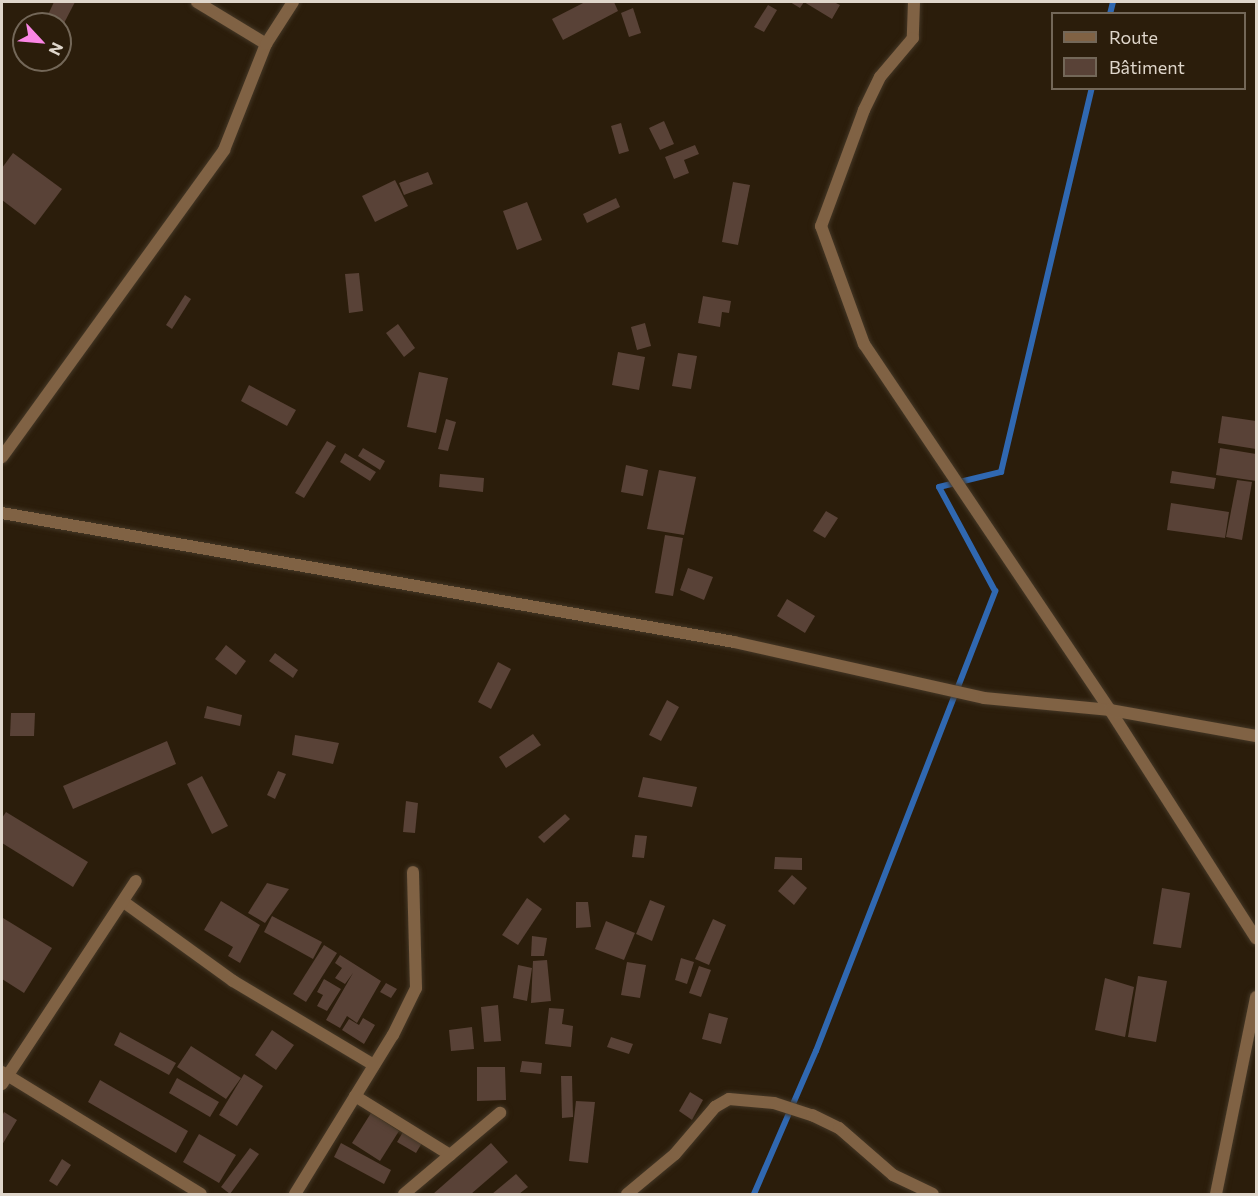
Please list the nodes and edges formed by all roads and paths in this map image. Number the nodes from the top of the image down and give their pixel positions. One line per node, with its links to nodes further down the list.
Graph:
1 (197, 2): 4 (street)
2 (293, 2): 4 (street)
3 (914, 2): 7 (street)
4 (266, 44): 5 (street)
5 (2, 457)
6 (2, 513): 7 (street)
7 (1110, 710): 8 (street); 12 (street)
8 (1257, 736)
9 (413, 872): 14 (street)
10 (136, 881): 11 (street)
11 (125, 903): 14 (street); 15 (street)
12 (1257, 938)
13 (1257, 997): 24 (street)
14 (374, 1065): 16 (street)
15 (3, 1077): 19 (street)
16 (355, 1096): 18 (street); 20 (street)
17 (500, 1113): 18 (street)
18 (450, 1155): 21 (street)
19 (201, 1194)
20 (295, 1194)
21 (404, 1194)
22 (627, 1194): 23 (street)
23 (933, 1194)
24 (1216, 1194)

